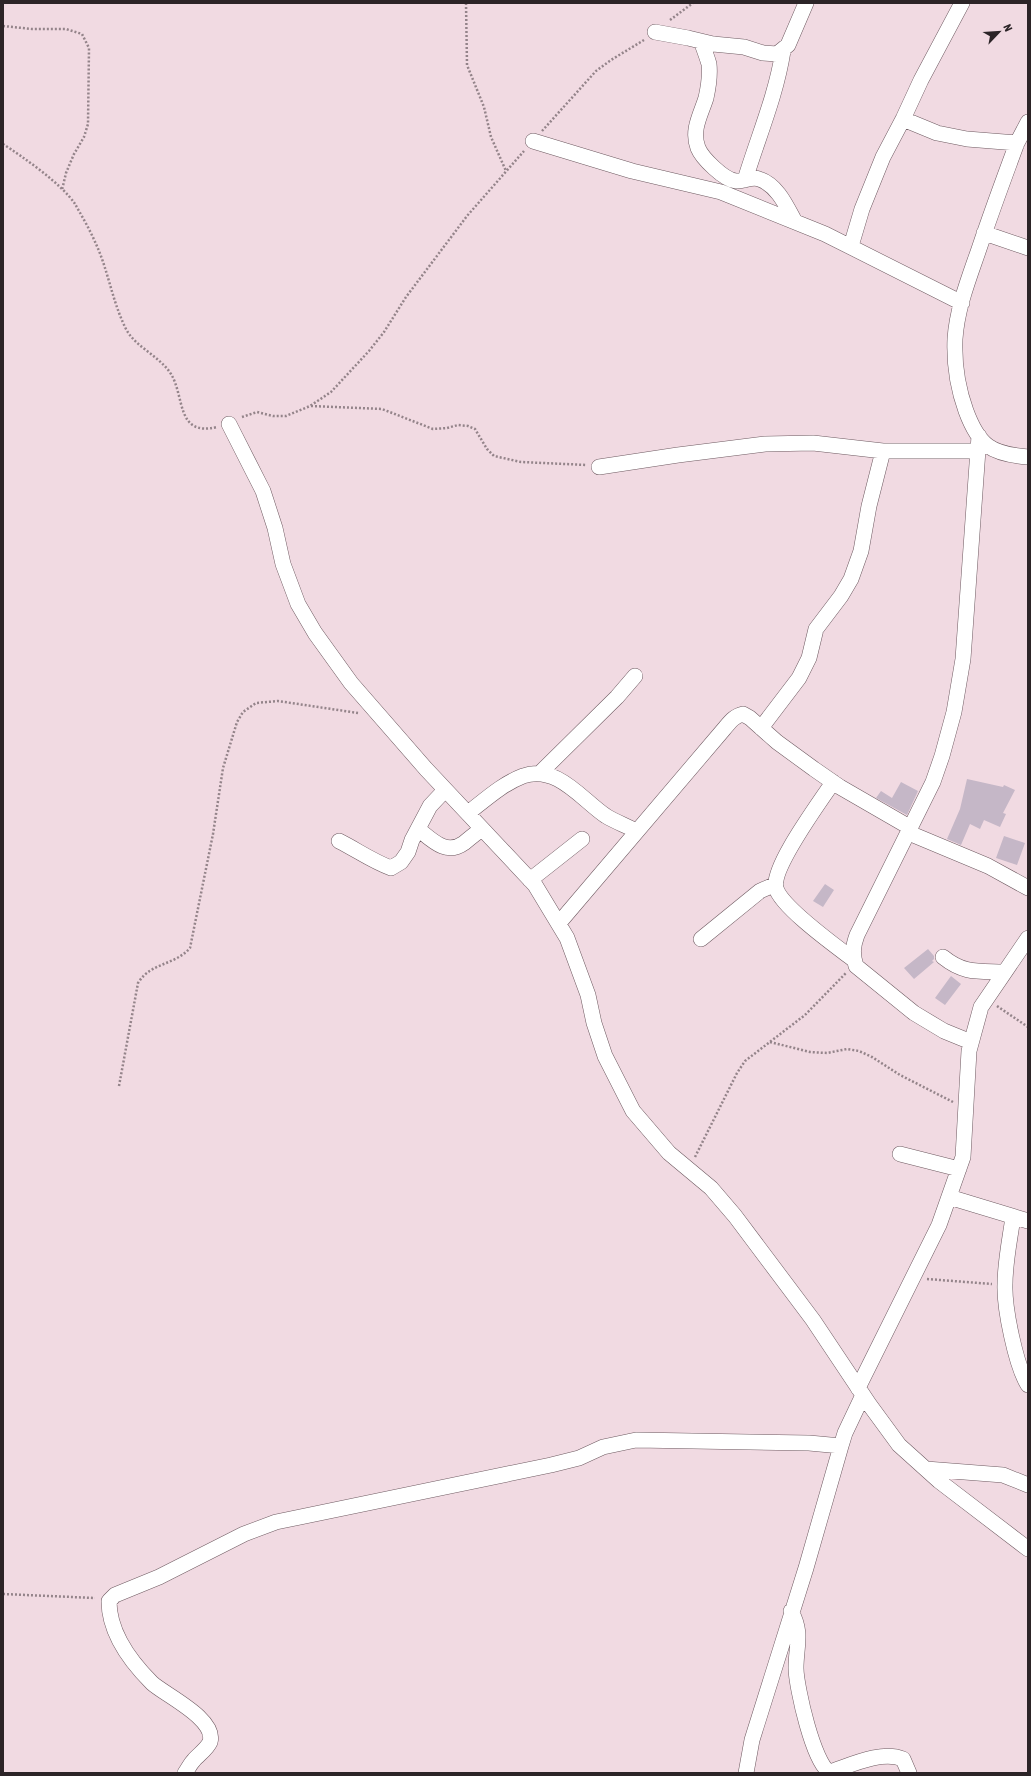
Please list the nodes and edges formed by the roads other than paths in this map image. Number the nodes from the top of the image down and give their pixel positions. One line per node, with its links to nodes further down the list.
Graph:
1 (806, 3): 5 (street)
2 (962, 3): 6 (street)
3 (655, 32): 4 (street)
4 (701, 41): 5 (street); 10 (street)
5 (783, 51): 10 (street)
6 (903, 118): 9 (street); 13 (street)
7 (1028, 122): 9 (street)
8 (533, 141): 11 (street)
9 (1017, 143): 12 (street)
10 (745, 180): 11 (street)
11 (794, 220): 13 (street)
12 (984, 233): 14 (street); 15 (street)
13 (851, 246): 15 (street)
14 (1028, 248)
15 (962, 303): 17 (street)
16 (228, 424): 26 (street)
17 (979, 436): 19 (street); 20 (street)
18 (883, 451): 19 (street); 21 (street); 23 (street)
19 (978, 451): 30 (street)
20 (1028, 457)
21 (599, 467)
22 (635, 676): 24 (street)
23 (761, 728): 25 (street); 31 (street)
24 (540, 773): 27 (street); 31 (street)
25 (833, 782): 30 (street); 35 (street)
26 (445, 790): 27 (street); 28 (street)
27 (468, 813): 29 (street)
28 (418, 829): 29 (street); 33 (street)
29 (482, 829): 34 (street)
30 (910, 830): 36 (street); 41 (street)
31 (636, 831): 37 (street)
32 (582, 839): 34 (street)
33 (339, 841)
34 (530, 880): 37 (street)
35 (776, 884): 39 (street); 41 (street)
36 (1028, 888)
37 (558, 923): 50 (street)
38 (1028, 938): 42 (street)
39 (701, 939)
40 (943, 957): 42 (street)
41 (855, 963): 43 (street)
42 (1004, 972): 43 (street)
43 (971, 1042): 45 (street)
44 (900, 1154): 45 (street)
45 (959, 1169): 46 (street)
46 (949, 1197): 47 (street); 50 (street)
47 (1013, 1217): 48 (street); 49 (street)
48 (1028, 1221)
49 (1028, 1385)
50 (861, 1391): 51 (street); 52 (street)
51 (841, 1446): 55 (street); 56 (street)
52 (926, 1469): 53 (street); 54 (street)
53 (1028, 1485)
54 (1028, 1549)
55 (791, 1611): 57 (street); 58 (street)
56 (185, 1773)
57 (746, 1773)
58 (909, 1773)

